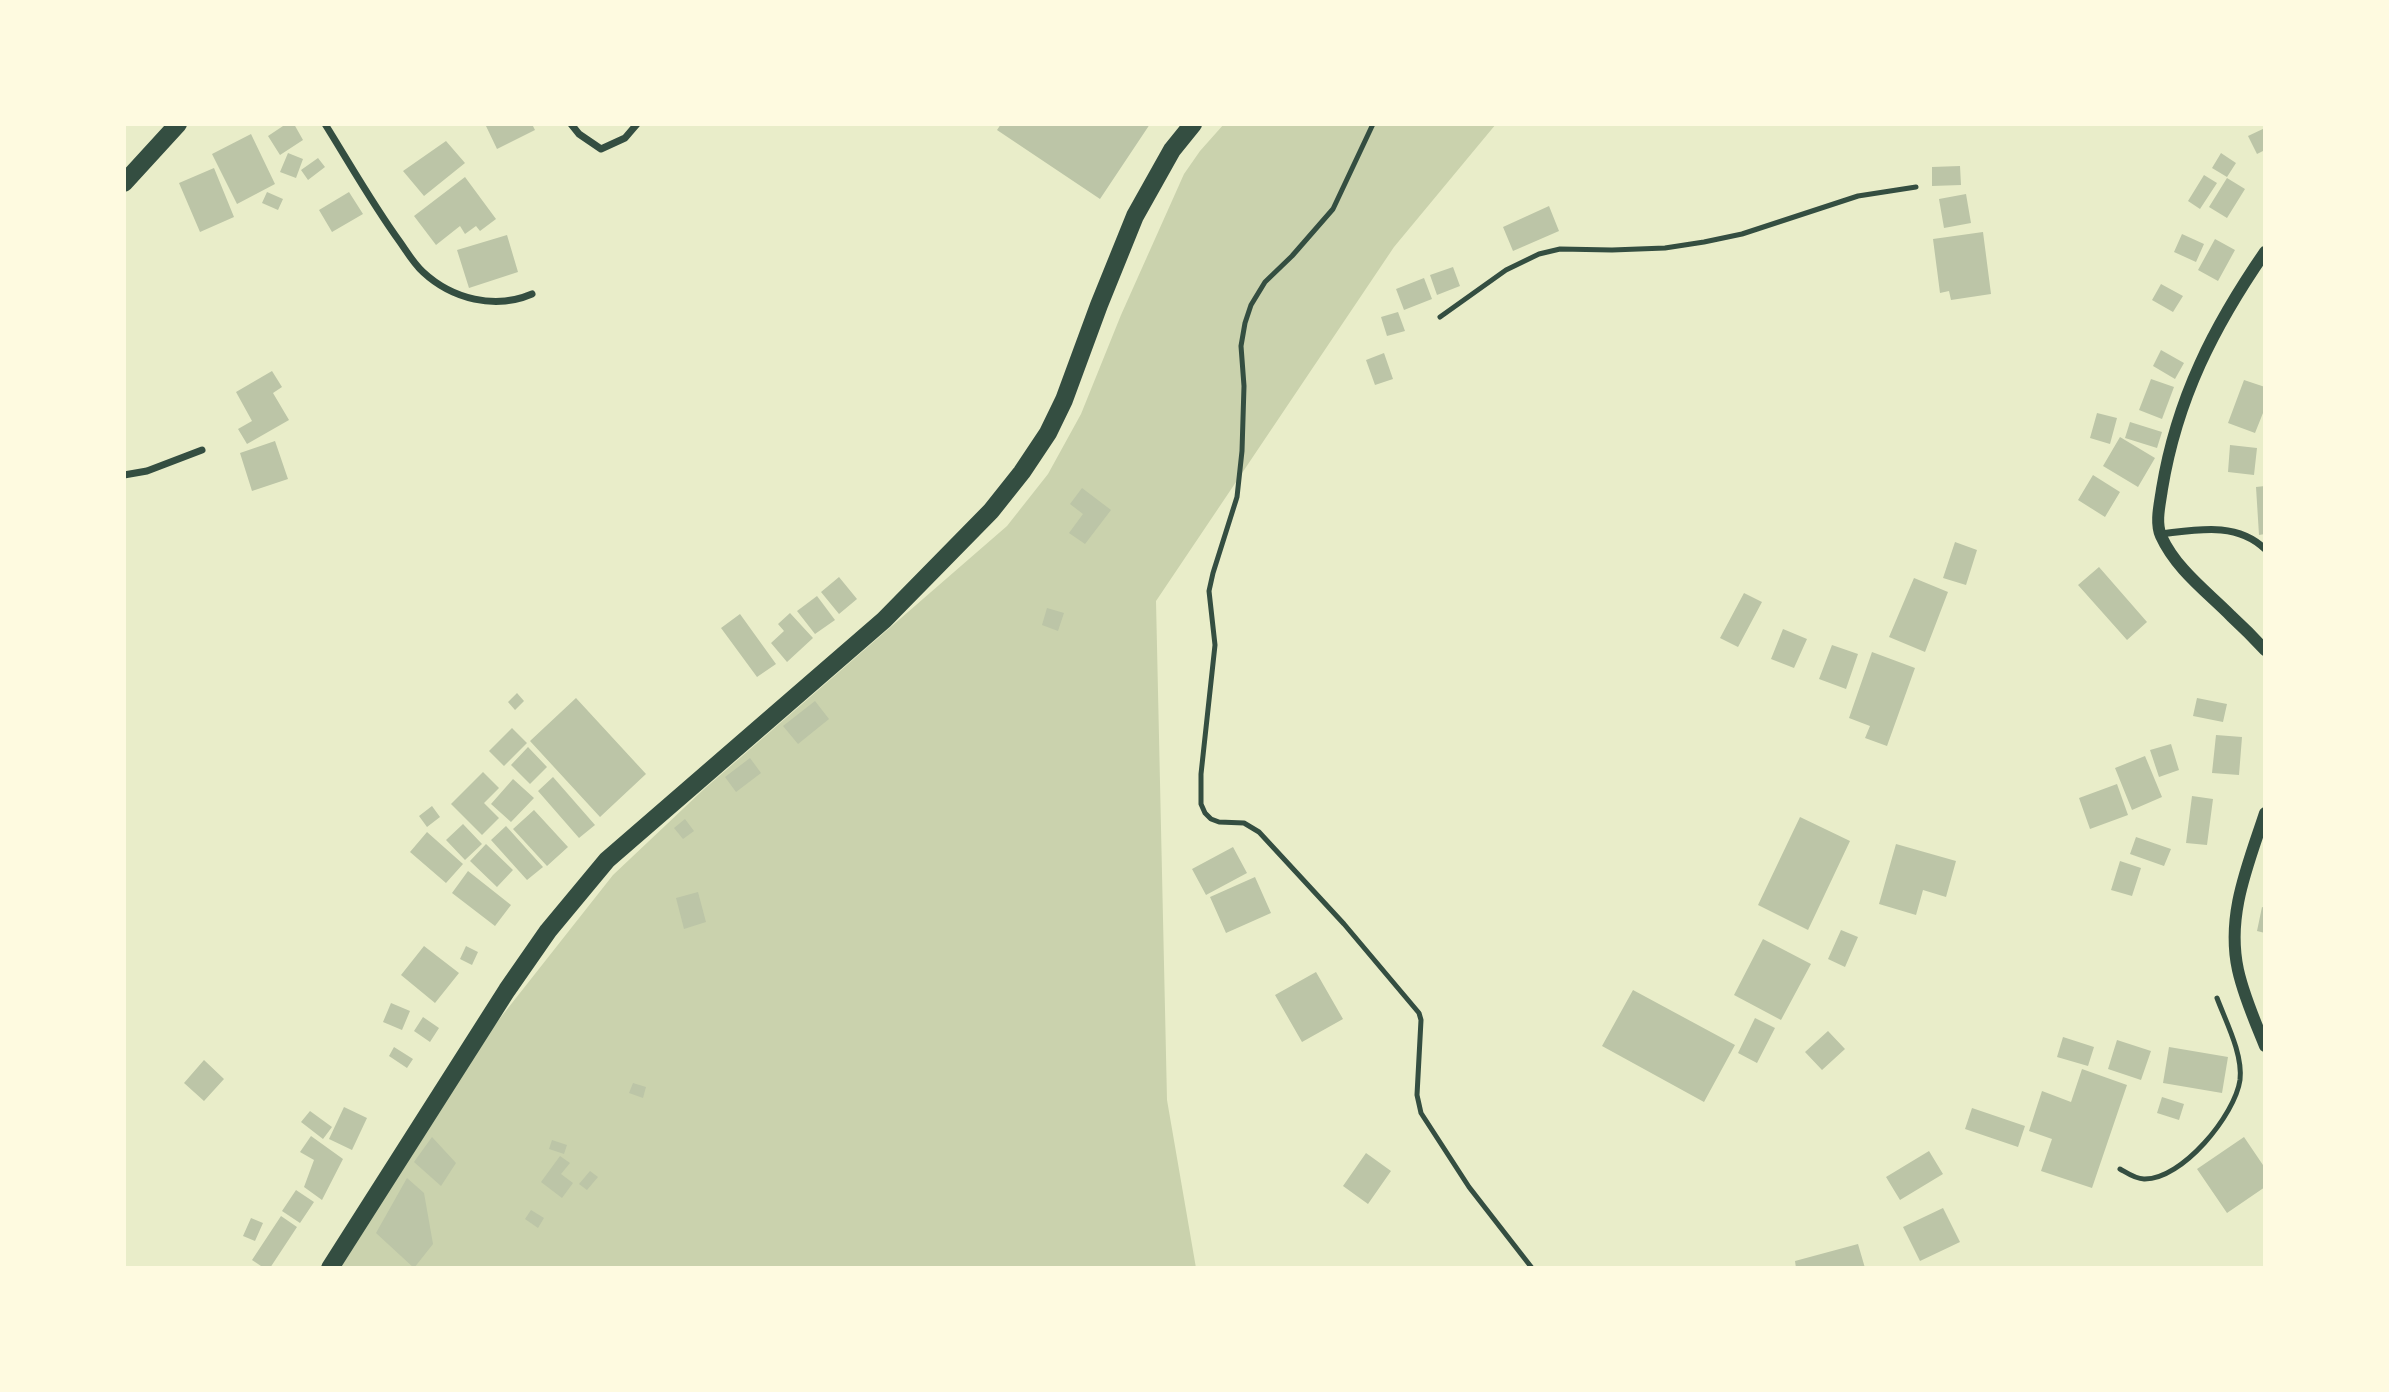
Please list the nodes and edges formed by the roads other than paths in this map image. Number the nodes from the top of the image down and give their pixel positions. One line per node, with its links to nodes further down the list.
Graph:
1 (178, 124): 7 (main road)
2 (325, 124): 10 (street)
3 (571, 124): 4 (street)
4 (637, 124)
5 (1193, 124): 21 (main road)
6 (1373, 124): 22 (lane)
7 (124, 183)
8 (1916, 187): 11 (lane)
9 (2265, 252): 14 (street)
10 (532, 294)
11 (1440, 317)
12 (202, 450): 13 (street)
13 (124, 475)
14 (2160, 534): 15 (street); 16 (street)
15 (2265, 549)
16 (2265, 650)
17 (2265, 813): 19 (street)
18 (2217, 998): 20 (lane)
19 (2265, 1046)
20 (2120, 1169)
21 (330, 1268)
22 (1532, 1268)

